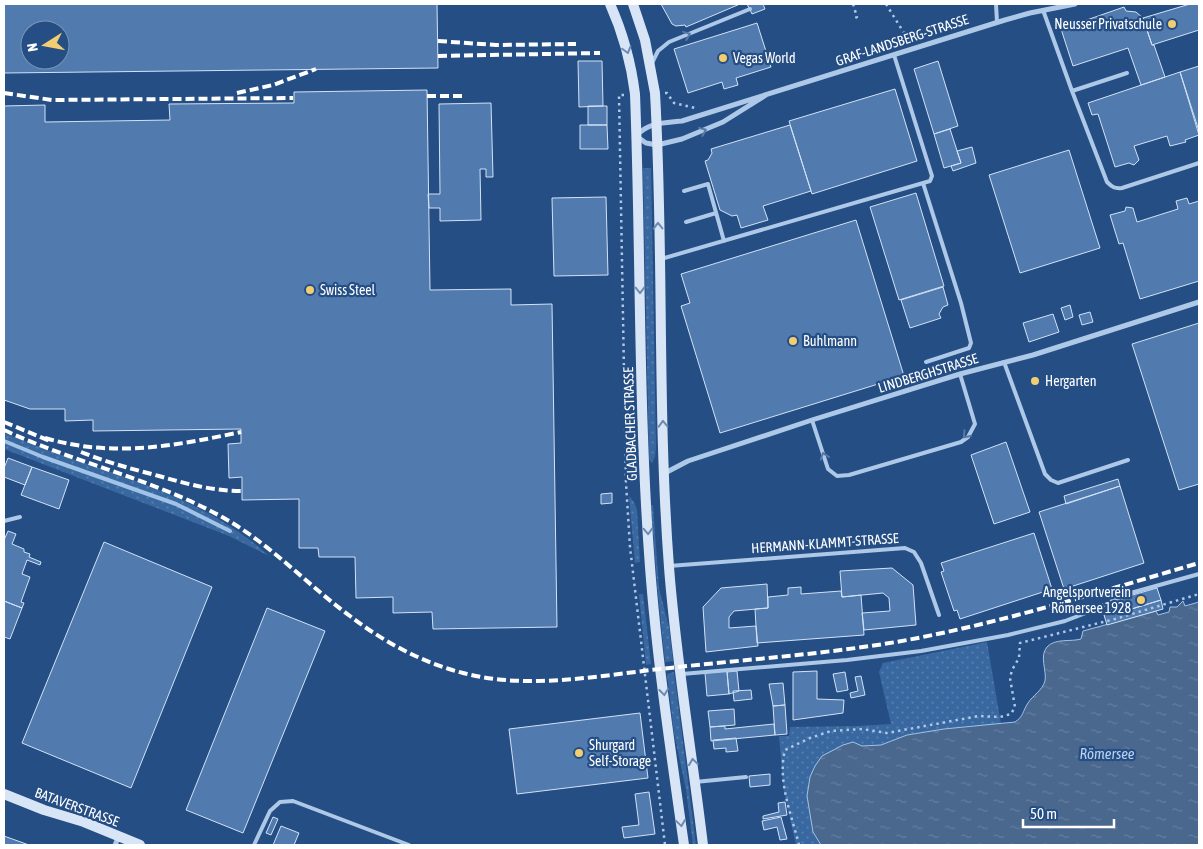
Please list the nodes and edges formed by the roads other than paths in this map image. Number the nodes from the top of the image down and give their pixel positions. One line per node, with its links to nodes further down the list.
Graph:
1 (610, 4): 14 (main road, GLADBACHER STRASSE, one-way to 14)
2 (633, 4): 9 (main road)
3 (996, 4): 7 (lane)
4 (1074, 4): 6 (street, GRAF-LANDSBERG-STRASSE)
5 (750, 9): 9 (lane, one-way to 5)
6 (1043, 10): 7 (street, GRAF-LANDSBERG-STRASSE); 11 (lane)
7 (998, 22): 8 (street, GRAF-LANDSBERG-STRASSE)
8 (894, 55): 12 (street, GRAF-LANDSBERG-STRASSE); 17 (lane)
9 (650, 65): 13 (main road)
10 (1127, 73): 11 (lane)
11 (1072, 91): 16 (lane)
12 (766, 95): 13 (street, GRAF-LANDSBERG-STRASSE); 15 (street, GRAF-LANDSBERG-STRASSE, one-way to 12)
13 (656, 124): 14 (street, GRAF-LANDSBERG-STRASSE); 15 (main road)
14 (636, 136): 15 (street); 30 (main road, GLADBACHER STRASSE, one-way to 30)
15 (657, 145): 22 (main road, one-way to 15)
16 (1199, 163)
17 (923, 183): 21 (lane); 24 (lane)
18 (684, 191): 19 (lane)
19 (716, 213): 20 (lane); 21 (lane)
20 (686, 222)
21 (724, 241): 22 (lane)
22 (659, 260): 29 (main road, one-way to 22)
23 (1199, 302): 25 (street, LINDBERGHSTRASSE)
24 (926, 362)
25 (1004, 362): 26 (street, LINDBERGHSTRASSE); 28 (lane)
26 (960, 374): 27 (street, LINDBERGHSTRASSE); 27 (lane, one-way to 27)
27 (812, 420): 29 (street, LINDBERGHSTRASSE)
28 (1128, 460)
29 (665, 472): 30 (main road); 33 (main road)
30 (645, 482): 45 (main road, GLADBACHER STRASSE, one-way to 45)
31 (20, 517): 32 (lane)
32 (4, 521)
33 (669, 566): 35 (lane, HERMANN-KLAMMT-STRASSE); 36 (main road)
34 (1199, 574): 36 (lane)
35 (939, 615)
36 (681, 674): 38 (main road, one-way to 36)
37 (746, 777): 38 (lane)
38 (695, 782): 46 (main road)
39 (4, 794): 40 (main road, BATAVERSTRASSE)
40 (117, 841): 41 (main road, BATAVERSTRASSE)
41 (140, 845)
42 (254, 845): 43 (lane)
43 (409, 845)
44 (680, 845): 45 (lane, GLADBACHER STRASSE)
45 (684, 845)
46 (703, 845)

